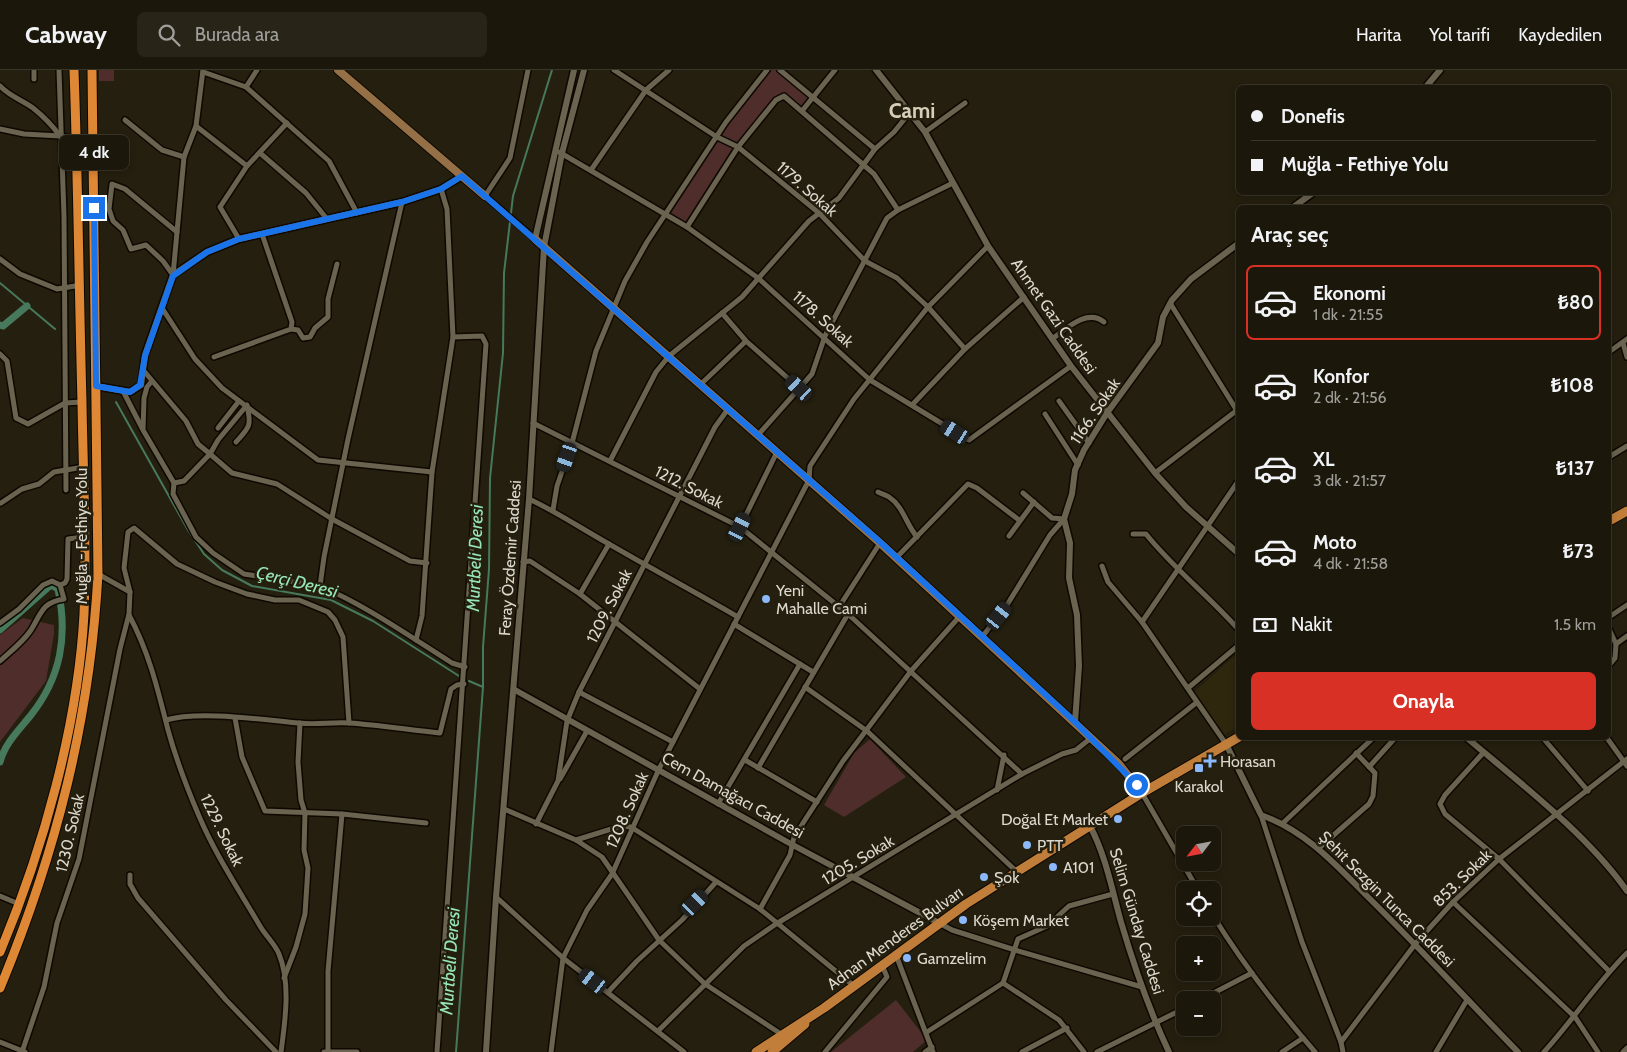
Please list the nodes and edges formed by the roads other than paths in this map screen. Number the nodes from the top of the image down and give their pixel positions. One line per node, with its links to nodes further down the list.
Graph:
1 (34, 70): 18 (street)
2 (59, 70): 32 (street)
3 (74, 70): 34 (highway, Muğla - Fethiye Yolu)
4 (92, 70): 95 (highway, Muğla - Fethiye Yolu)
5 (258, 70): 21 (street)
6 (338, 70): 44 (main road)
7 (528, 70): 48 (street)
8 (574, 70): 37 (street)
9 (584, 70): 39 (street, Feray Özdemir Caddesi)
10 (614, 70): 22 (street, 1179. Sokak)
11 (668, 70): 22 (street)
12 (766, 70): 33 (street)
13 (780, 70): 23 (street)
14 (835, 70): 23 (street)
15 (876, 70): 26 (street, Ahmet Gazi Caddesi)
16 (1440, 70): 19 (street)
17 (203, 71): 21 (street); 29 (street)
18 (34, 79)
19 (1428, 85)
20 (0, 86): 32 (street)
21 (246, 88): 28 (street)
22 (646, 90): 33 (street, 1179. Sokak); 43 (street)
23 (813, 97): 25 (street); 36 (street)
24 (965, 103): 31 (street)
25 (802, 110): 35 (street); 41 (street)
26 (911, 111): 31 (street, Ahmet Gazi Caddesi); 36 (street)
27 (125, 120): 40 (street)
28 (287, 123): 38 (street); 52 (street)
29 (196, 126): 40 (street); 42 (street)
30 (0, 129): 32 (street)
31 (925, 132): 45 (street, Ahmet Gazi Caddesi)
32 (60, 136): 34 (street); 70 (street)
33 (717, 137): 35 (street, 1179. Sokak); 53 (street)
34 (76, 139): 69 (highway, Muğla - Fethiye Yolu)
35 (738, 147): 54 (street, 1179. Sokak); 56 (street)
36 (875, 149): 41 (street)
37 (554, 150): 39 (street, 1178. Sokak); 60 (street)
38 (260, 153): 42 (street); 55 (street)
39 (562, 153): 43 (street, 1178. Sokak); 63 (street, Feray Özdemir Caddesi)
40 (184, 157): 57 (street)
41 (864, 165): 51 (street); 54 (street)
42 (247, 166): 59 (street)
43 (592, 170): 53 (street, 1178. Sokak)
44 (462, 176): 46 (street); 48 (main road)
45 (953, 183): 51 (street); 62 (street, Ahmet Gazi Caddesi)
46 (441, 189): 49 (street); 80 (street)
47 (1310, 195): 50 (street)
48 (485, 196): 60 (street)
49 (402, 202): 52 (street); 121 (street)
50 (1296, 205)
51 (898, 210): 65 (street)
52 (357, 213): 55 (street)
53 (666, 213): 56 (street, 1178. Sokak); 73 (street)
54 (819, 214): 65 (street, 1179. Sokak); 68 (street)
55 (327, 220): 58 (street)
56 (687, 227): 68 (street, 1178. Sokak)
57 (177, 232): 67 (street); 67 (street)
58 (262, 234): 59 (street); 78 (street)
59 (239, 239): 67 (street)
60 (535, 239): 63 (main road)
61 (1236, 245): 72 (street, 1166. Sokak)
62 (988, 246): 71 (street, Ahmet Gazi Caddesi); 74 (street, 1208. Sokak)
63 (544, 247): 73 (main road); 109 (street, Feray Özdemir Caddesi)
64 (0, 258): 70 (street)
65 (865, 260): 74 (street, 1179. Sokak); 79 (street)
66 (337, 264): 78 (street)
67 (173, 276): 75 (street)
68 (758, 278): 76 (street); 79 (street, 1178. Sokak)
69 (81, 284): 70 (street); 100 (highway, Muğla - Fethiye Yolu)
70 (65, 288): 101 (street)
71 (1024, 298): 81 (street, Ahmet Gazi Caddesi); 84 (street)
72 (1170, 303): 105 (street); 106 (street, 1166. Sokak)
73 (613, 307): 87 (main road); 114 (street)
74 (928, 307): 84 (street, 1179. Sokak); 92 (street, 1208. Sokak)
75 (162, 308): 91 (street); 98 (street)
76 (722, 313): 82 (street); 87 (street)
77 (1104, 322): 81 (street)
78 (291, 329): 88 (street)
79 (825, 336): 92 (street, 1178. Sokak); 96 (street)
80 (453, 337): 125 (street); 185 (street)
81 (1052, 339): 90 (street, Ahmet Gazi Caddesi)
82 (746, 341): 94 (street); 96 (street)
83 (1625, 341): 85 (street); 89 (street)
84 (965, 349): 102 (street)
85 (1611, 351)
86 (0, 354): 101 (street)
87 (669, 356): 94 (main road); 120 (street)
88 (214, 357)
89 (1627, 357)
90 (1071, 366): 102 (street, 1178. Sokak); 106 (street, Ahmet Gazi Caddesi)
91 (144, 371): 93 (street); 97 (street)
92 (870, 380): 102 (street, 1178. Sokak); 127 (street, 1208. Sokak)
93 (152, 381): 111 (street); 118 (street)
94 (701, 384): 104 (main road)
95 (96, 386): 97 (street); 159 (highway, Muğla - Fethiye Yolu)
96 (799, 388): 112 (street)
97 (123, 391): 111 (street)
98 (239, 401): 103 (street); 110 (street)
99 (1060, 401): 115 (street)
100 (82, 402): 101 (street); 123 (highway, Muğla - Fethiye Yolu)
101 (65, 403): 124 (street)
102 (912, 405)
103 (247, 406): 113 (street); 118 (street); 121 (street)
104 (728, 409): 112 (main road); 133 (street, 1209. Sokak)
105 (1236, 409)
106 (1108, 413): 115 (street, 1166. Sokak); 126 (street, Ahmet Gazi Caddesi)
107 (1236, 413): 126 (street)
108 (1045, 414): 122 (street)
109 (533, 423): 114 (street, 1212. Sokak); 134 (street, Feray Özdemir Caddesi)
110 (218, 428)
111 (143, 430): 128 (street)
112 (758, 435): 117 (main road)
113 (236, 442)
114 (572, 442): 120 (street, 1212. Sokak); 137 (street)
115 (1088, 443): 122 (street, 1166. Sokak)
116 (1627, 446): 119 (street)
117 (777, 452): 127 (main road); 144 (street)
118 (210, 454): 128 (street); 139 (street)
119 (1611, 457)
120 (610, 460): 133 (street, 1212. Sokak)
121 (345, 462): 125 (street); 139 (street)
122 (1078, 465): 140 (street, 1166. Sokak)
123 (84, 467): 124 (street); 147 (highway, Muğla - Fethiye Yolu)
124 (65, 470): 130 (street); 136 (street)
125 (432, 472): 155 (street)
126 (1155, 473): 143 (street, Ahmet Gazi Caddesi)
127 (809, 480): 149 (main road); 151 (street, 1208. Sokak)
128 (174, 483): 161 (street)
129 (1236, 484): 143 (street)
130 (66, 490)
131 (878, 492): 148 (street)
132 (1023, 493): 135 (street)
133 (679, 496): 144 (street, 1212. Sokak); 156 (street, 1209. Sokak)
134 (529, 499): 137 (street); 154 (street, Feray Özdemir Caddesi)
135 (1034, 502): 140 (street); 141 (street)
136 (0, 503)
137 (553, 510): 150 (street)
138 (1627, 510): 142 (main road)
139 (332, 519): 155 (street); 161 (street)
140 (1064, 519): 178 (street); 198 (street)
141 (1019, 520): 146 (street); 148 (street)
142 (1611, 520)
143 (1206, 525): 152 (street, Ahmet Gazi Caddesi); 158 (street)
144 (740, 527): 151 (street, 1212. Sokak)
145 (1133, 534): 158 (street)
146 (1009, 536)
147 (84, 537): 160 (street); 254 (highway, Muğla - Fethiye Yolu)
148 (917, 537): 153 (street)
149 (880, 542): 153 (main road); 165 (street)
150 (609, 544): 156 (street); 163 (street)
151 (770, 551): 165 (street, 1212. Sokak); 170 (street, 1208. Sokak)
152 (1236, 551)
153 (896, 558): 168 (main road)
154 (523, 562): 163 (street); 192 (street, Feray Özdemir Caddesi)
155 (427, 563): 179 (street)
156 (645, 563): 170 (street); 171 (street, 1209. Sokak)
157 (1102, 566): 172 (street)
158 (1179, 568): 172 (street); 175 (street)
159 (98, 574): 162 (street); 274 (highway, Muğla - Fethiye Yolu)
160 (60, 585): 173 (street); 182 (street)
161 (320, 586): 179 (street)
162 (130, 592): 166 (street, 1230. Sokak); 200 (street, 1230. Sokak)
163 (580, 594): 171 (street)
164 (1627, 605): 169 (street)
165 (839, 607): 167 (street, 1212. Sokak)
166 (129, 614): 196 (street, 1229. Sokak); 292 (street, 1230. Sokak)
167 (848, 614): 186 (street, 1212. Sokak); 187 (street)
168 (960, 616): 178 (main road); 186 (street)
169 (1611, 616)
170 (738, 617): 174 (street, 1208. Sokak)
171 (615, 622): 191 (street); 193 (street, 1209. Sokak)
172 (1142, 622): 190 (street)
173 (0, 623)
174 (734, 624): 184 (street); 191 (street, 1208. Sokak)
175 (1236, 627)
176 (1611, 633): 180 (street)
177 (1627, 636): 180 (street)
178 (982, 637): 198 (main road)
179 (416, 640): 185 (street)
180 (1616, 644): 183 (street)
181 (1236, 647): 190 (street)
182 (0, 661)
183 (1611, 663)
184 (800, 664): 187 (street); 216 (street)
185 (464, 666): 188 (street)
186 (911, 671): 202 (street); 214 (street, 1212. Sokak)
187 (813, 672): 189 (street)
188 (464, 684): 200 (street); 298 (street)
189 (804, 687): 202 (street); 219 (street)
190 (1188, 688): 194 (street)
191 (700, 689): 210 (street, 1208. Sokak)
192 (515, 690): 197 (street, Cem Damağacı Caddesi); 228 (street, Feray Özdemir Caddesi)
193 (579, 692): 197 (street, 1209. Sokak); 210 (street)
194 (1196, 703): 211 (street); 215 (street)
195 (235, 718): 196 (street); 199 (street); 229 (street)
196 (166, 720): 269 (street, 1229. Sokak)
197 (567, 721): 201 (street, Cem Damağacı Caddesi); 222 (street, 1209. Sokak)
198 (1075, 722): 203 (main road)
199 (300, 723): 200 (street); 229 (street)
200 (349, 723)
201 (587, 731): 220 (street, Cem Damağacı Caddesi); 222 (street)
202 (868, 731): 226 (street); 231 (street)
203 (1091, 738): 221 (street, 1205. Sokak); 225 (main road)
204 (1236, 739): 211 (main road, Adnan Menderes Bulvarı)
205 (1371, 740): 213 (street)
206 (1394, 740): 218 (street)
207 (1469, 740): 212 (street)
208 (1545, 740): 224 (street)
209 (1609, 740): 217 (street)
210 (673, 742): 220 (street, 1208. Sokak)
211 (1226, 744): 225 (main road, Adnan Menderes Bulvarı); 232 (street)
212 (1484, 752): 233 (street); 242 (street)
213 (1356, 753): 218 (street); 235 (street)
214 (1004, 755): 221 (street, 1212. Sokak); 223 (street)
215 (1125, 759)
216 (745, 760): 219 (street); 227 (street)
217 (1626, 762): 224 (street, 853. Sokak)
218 (1369, 767): 241 (street)
219 (758, 768): 226 (street)
220 (659, 769): 227 (street, Cem Damağacı Caddesi); 238 (street, 1208. Sokak)
221 (1022, 774): 223 (street, 1205. Sokak)
222 (558, 781): 236 (street, 1209. Sokak)
223 (997, 790): 231 (street, 1205. Sokak)
224 (1588, 791): 233 (street, 853. Sokak)
225 (1142, 793): 237 (main road, Adnan Menderes Bulvarı); 247 (street)
226 (817, 802): 240 (street)
227 (718, 804): 240 (street, Cem Damağacı Caddesi)
228 (504, 809): 236 (street); 252 (street, Feray Özdemir Caddesi)
229 (305, 813): 230 (street); 269 (street)
230 (342, 814): 234 (street); 296 (street)
231 (958, 815): 243 (street); 246 (street, 1205. Sokak)
232 (1261, 815): 235 (street, Şehit Sezgin Tunca Caddesi); 288 (street)
233 (1557, 816): 242 (street, 853. Sokak); 249 (street)
234 (426, 823)
235 (1284, 823): 241 (street, Şehit Sezgin Tunca Caddesi)
236 (536, 824): 239 (street)
237 (1090, 826): 243 (main road, Adnan Menderes Bulvarı); 250 (street, Selim Günday Caddesi)
238 (632, 827): 239 (street); 244 (street, 1208. Sokak); 248 (street)
239 (576, 840): 244 (street)
240 (792, 844): 246 (street, Cem Damağacı Caddesi); 255 (street)
241 (1319, 848): 260 (street, Şehit Sezgin Tunca Caddesi)
242 (1500, 859): 253 (street, 853. Sokak); 267 (street)
243 (1018, 872): 256 (main road, Adnan Menderes Bulvarı)
244 (612, 874): 259 (street); 265 (street, 1208. Sokak)
245 (130, 875): 293 (street)
246 (853, 877): 256 (street, Cem Damağacı Caddesi); 257 (street, 1205. Sokak)
247 (1193, 881)
248 (716, 882): 255 (street); 259 (street)
249 (1627, 891)
250 (1113, 894): 261 (street); 273 (street, Selim Günday Caddesi)
251 (0, 896): 254 (street)
252 (496, 897): 265 (street); 291 (street, Feray Özdemir Caddesi)
253 (1453, 902): 260 (street, 853. Sokak); 280 (street)
254 (19, 904): 262 (highway, Muğla - Fethiye Yolu)
255 (760, 910): 257 (street)
256 (939, 923): 261 (street); 264 (main road, Adnan Menderes Bulvarı)
257 (776, 924): 271 (street, 1205. Sokak); 272 (street)
258 (1219, 926): 268 (street)
259 (660, 940): 271 (street); 276 (street)
260 (1416, 943): 277 (street, Şehit Sezgin Tunca Caddesi); 288 (street, 853. Sokak)
261 (1015, 950): 270 (street); 273 (street)
262 (0, 952)
263 (1627, 953): 267 (street)
264 (896, 954): 266 (main road, Adnan Menderes Bulvarı); 284 (street)
265 (563, 958): 276 (street); 299 (street, 1208. Sokak)
266 (882, 965): 272 (main road, Adnan Menderes Bulvarı); 303 (street)
267 (1609, 970): 280 (street)
268 (1252, 973): 275 (street); 286 (street)
269 (284, 978): 294 (street, 1229. Sokak)
270 (1003, 983): 282 (street); 284 (street)
271 (705, 984): 283 (street, 1205. Sokak); 285 (street)
272 (854, 986): 278 (main road, Adnan Menderes Bulvarı)
273 (1142, 987): 281 (street, Selim Günday Caddesi)
274 (0, 988)
275 (1217, 991)
276 (608, 992): 283 (street)
277 (1467, 1000): 312 (street); 313 (street, Şehit Sezgin Tunca Caddesi)
278 (824, 1008): 285 (main road, Adnan Menderes Bulvarı); 302 (main road, Adnan Menderes Bulvarı)
279 (1176, 1013): 281 (street)
280 (1575, 1017): 314 (street); 315 (street)
281 (1156, 1025): 307 (street); 308 (street, Selim Günday Caddesi)
282 (1067, 1028): 305 (street); 306 (street)
283 (658, 1031): 300 (street)
284 (928, 1032): 290 (street)
285 (781, 1034): 301 (main road, Adnan Menderes Bulvarı)
286 (1303, 1038): 309 (street); 310 (street)
287 (0, 1042): 292 (street)
288 (1341, 1042): 311 (street)
289 (1627, 1048): 316 (street)
290 (932, 1050): 304 (street)
291 (487, 1051)
292 (23, 1052)
293 (276, 1052)
294 (281, 1052)
295 (324, 1052): 296 (street)
296 (328, 1052): 297 (street)
297 (357, 1052)
298 (437, 1052)
299 (551, 1052)
300 (684, 1052)
301 (756, 1052)
302 (772, 1052)
303 (825, 1052)
304 (925, 1052)
305 (1022, 1052)
306 (1084, 1052)
307 (1097, 1052)
308 (1169, 1052)
309 (1282, 1052)
310 (1316, 1052)
311 (1342, 1052)
312 (1436, 1052)
313 (1518, 1052)
314 (1544, 1052)
315 (1598, 1052)
316 (1623, 1052)

